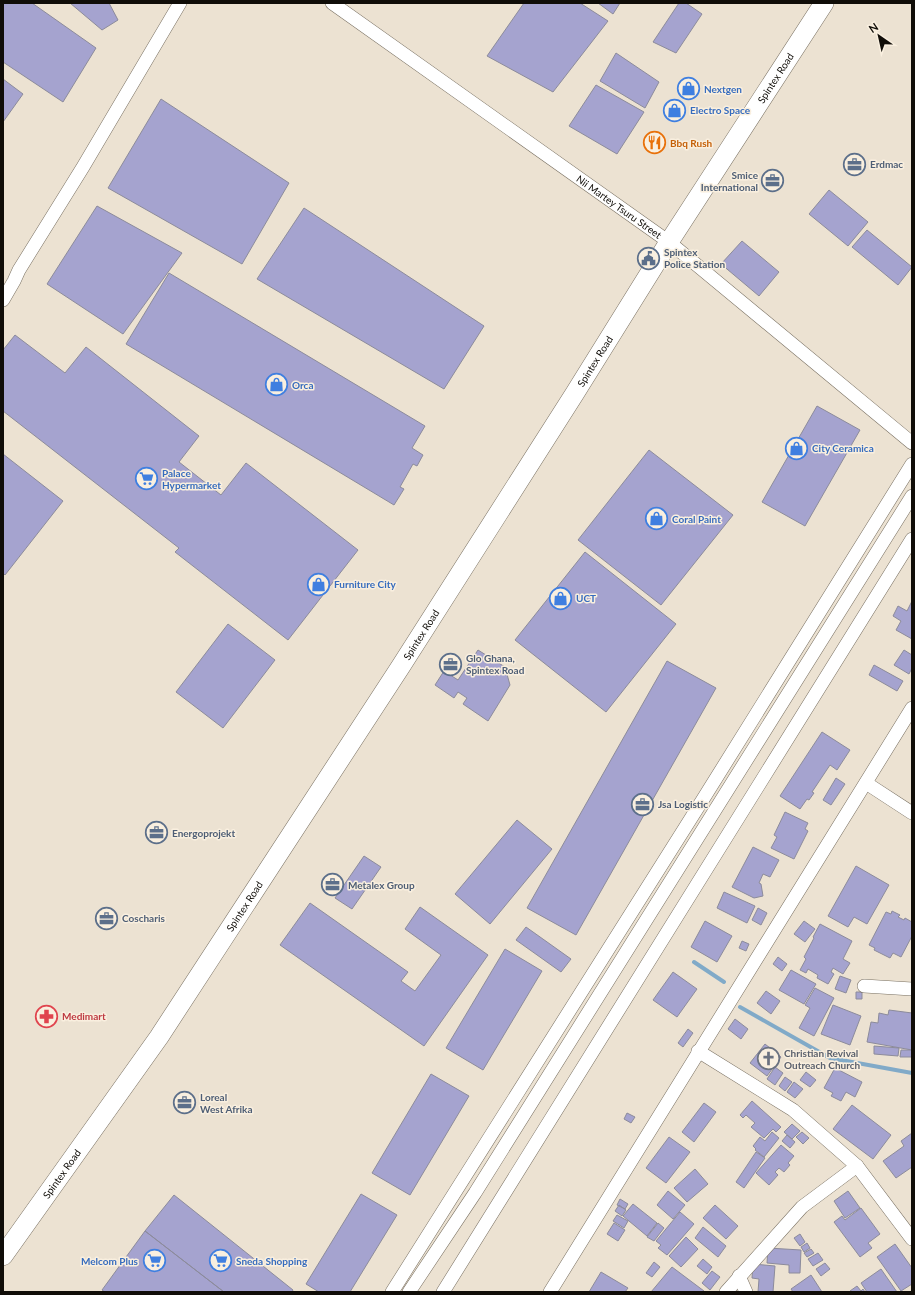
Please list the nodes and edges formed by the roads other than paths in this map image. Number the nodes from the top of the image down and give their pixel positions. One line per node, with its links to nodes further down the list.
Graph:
1 (180, 3): 5 (street)
2 (332, 3): 4 (street, Nii Martey Tsuru Street)
3 (824, 3): 4 (main road, Spintex Road)
4 (669, 242): 6 (street, Nii Martey Tsuru Street); 18 (main road, Spintex Road)
5 (3, 300)
6 (912, 443)
7 (912, 464): 20 (street)
8 (912, 496): 21 (street)
9 (912, 539): 22 (street)
10 (912, 708): 11 (street)
11 (866, 783): 12 (street); 15 (street)
12 (912, 812)
13 (864, 986): 14 (street)
14 (912, 990)
15 (698, 1051): 16 (street); 23 (street)
16 (857, 1166): 17 (street); 19 (street)
17 (912, 1239)
18 (3, 1256)
19 (739, 1276): 24 (street); 25 (street)
20 (392, 1292)
21 (409, 1292)
22 (443, 1292)
23 (550, 1292)
24 (726, 1292)
25 (746, 1292)

